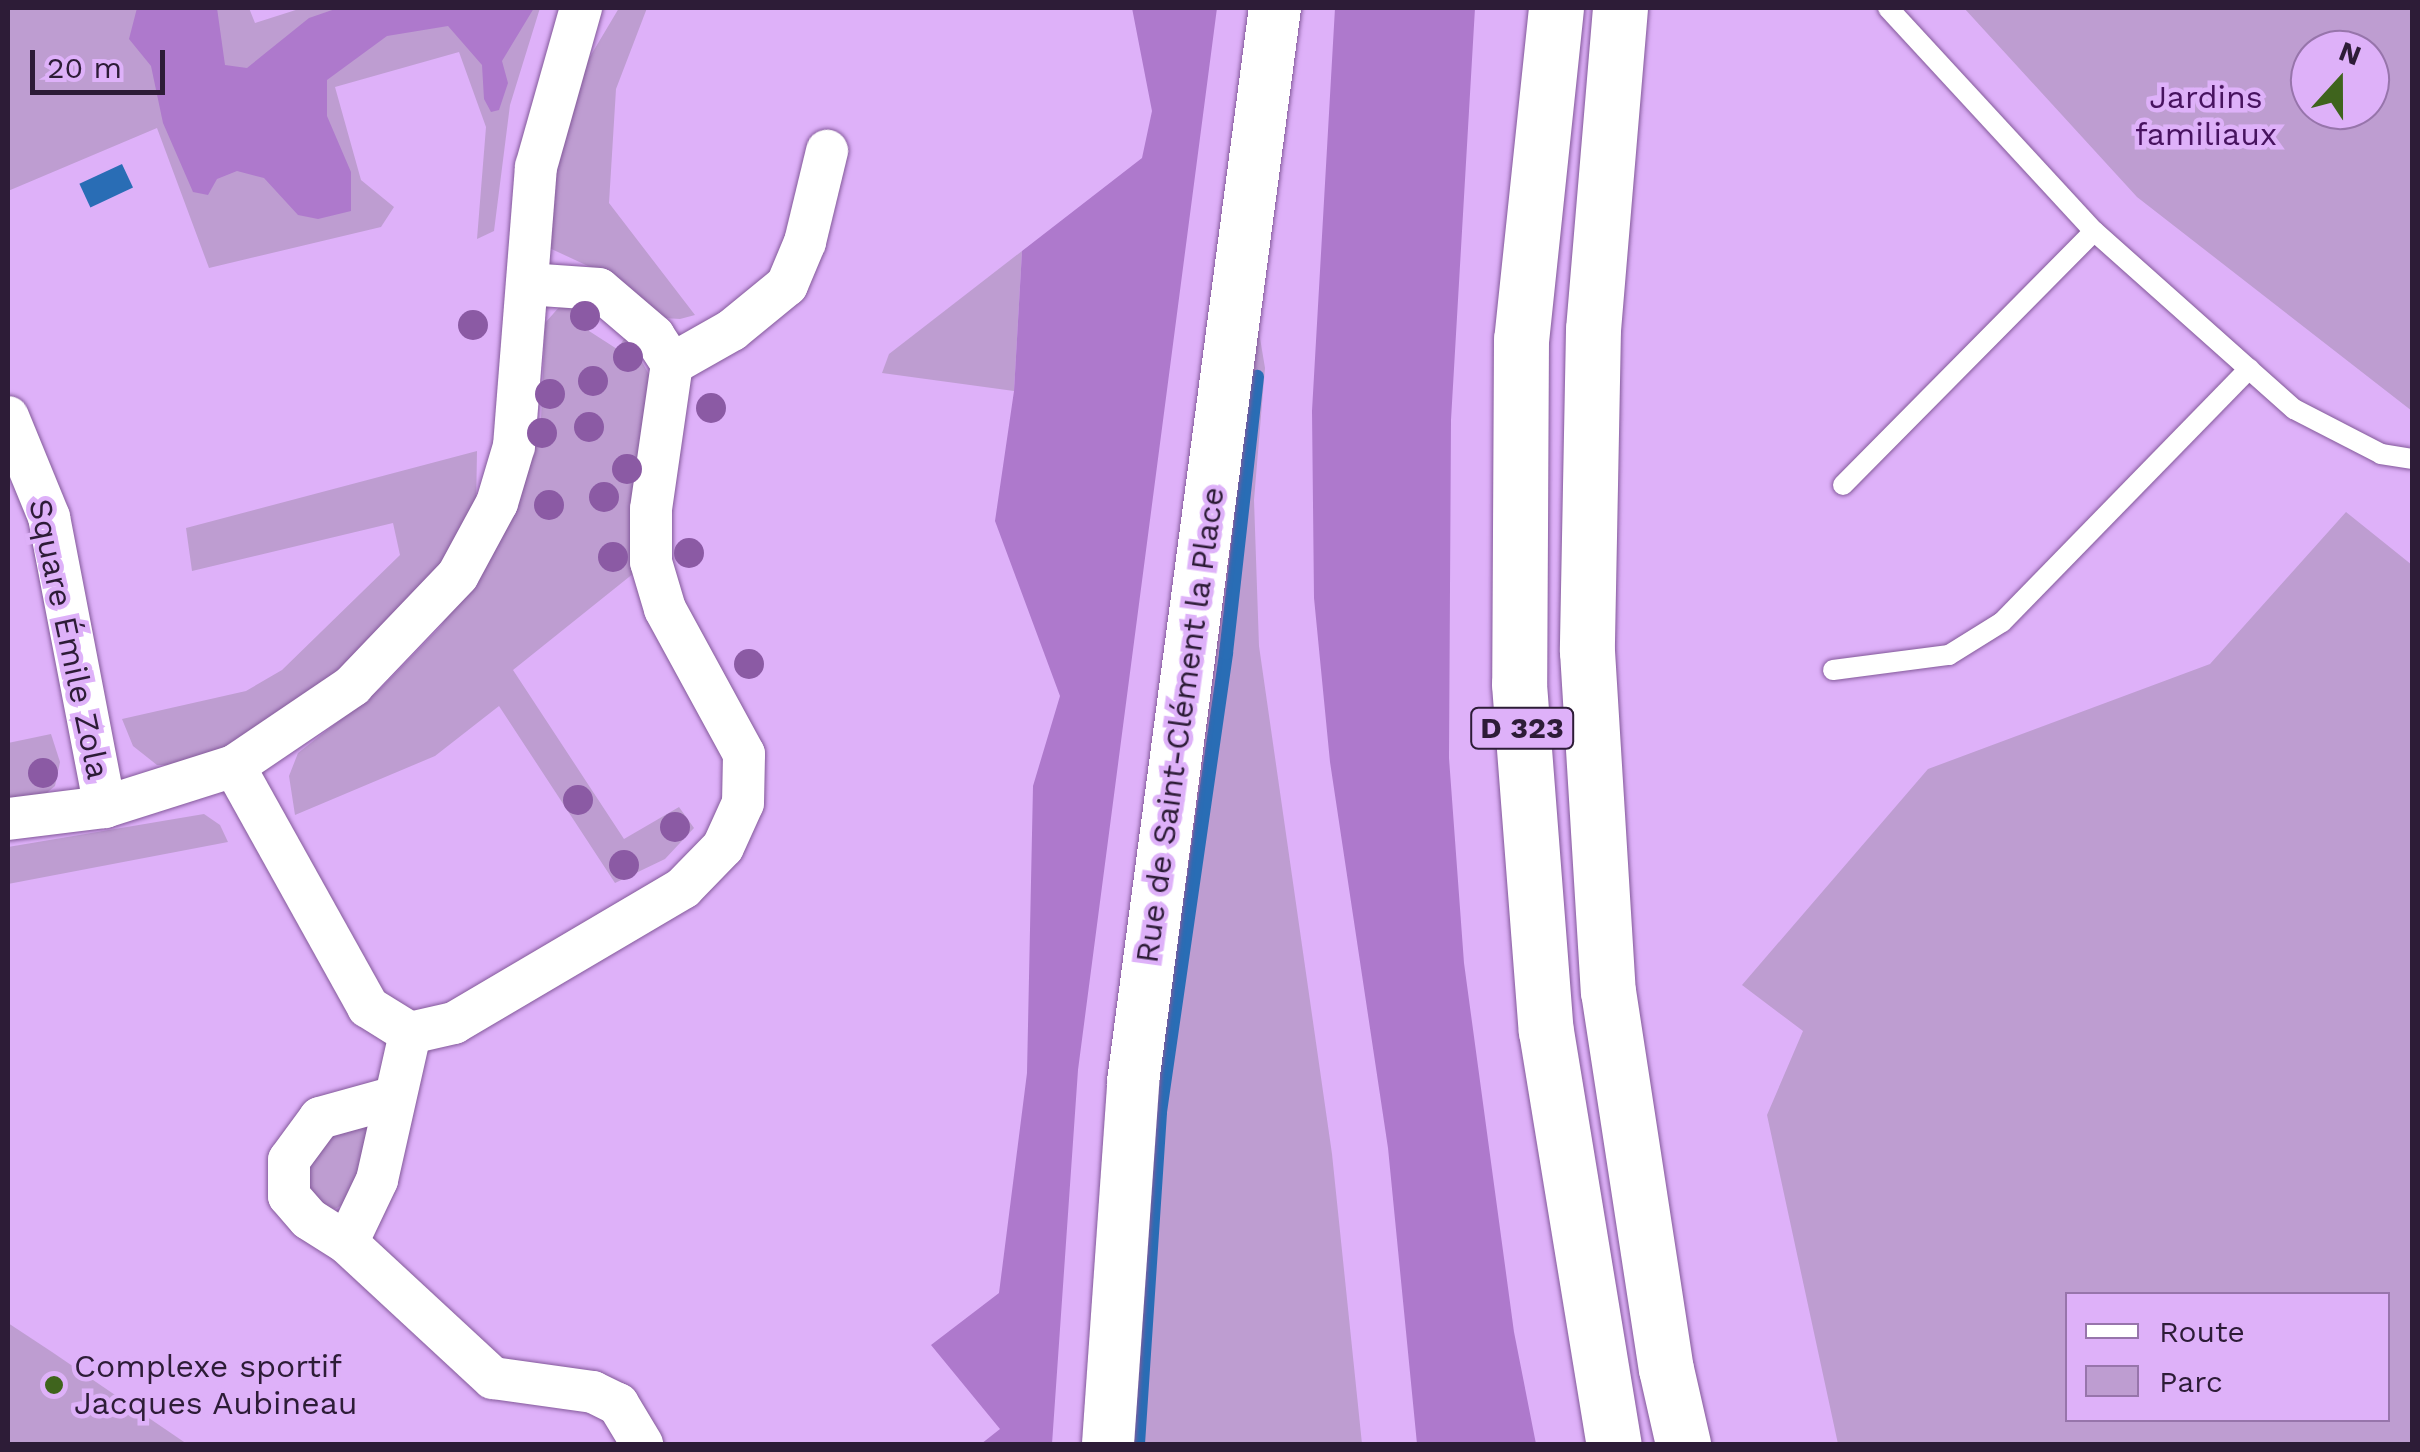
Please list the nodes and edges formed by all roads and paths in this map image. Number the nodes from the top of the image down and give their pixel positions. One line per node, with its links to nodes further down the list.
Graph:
1 (580, 8): 8 (street)
2 (1275, 8): 22 (street, Rue de Saint-Clément la Place)
3 (1556, 8): 23 (highway, D 323)
4 (1620, 8): 24 (highway, D 323)
5 (1888, 8): 7 (lane)
6 (826, 150): 9 (street)
7 (2094, 230): 10 (lane); 13 (lane)
8 (527, 284): 9 (street); 15 (street)
9 (672, 364): 18 (street)
10 (2248, 370): 12 (lane); 14 (lane)
11 (8, 417): 16 (street, Square Émile Zola)
12 (2412, 459)
13 (1843, 485)
14 (1832, 670)
15 (234, 766): 16 (street); 18 (street)
16 (104, 808): 17 (street)
17 (8, 819)
18 (410, 1033): 19 (street)
19 (392, 1098): 20 (street); 20 (street)
20 (348, 1243): 21 (street)
21 (642, 1444)
22 (1108, 1444)
23 (1614, 1444)
24 (1684, 1444)

